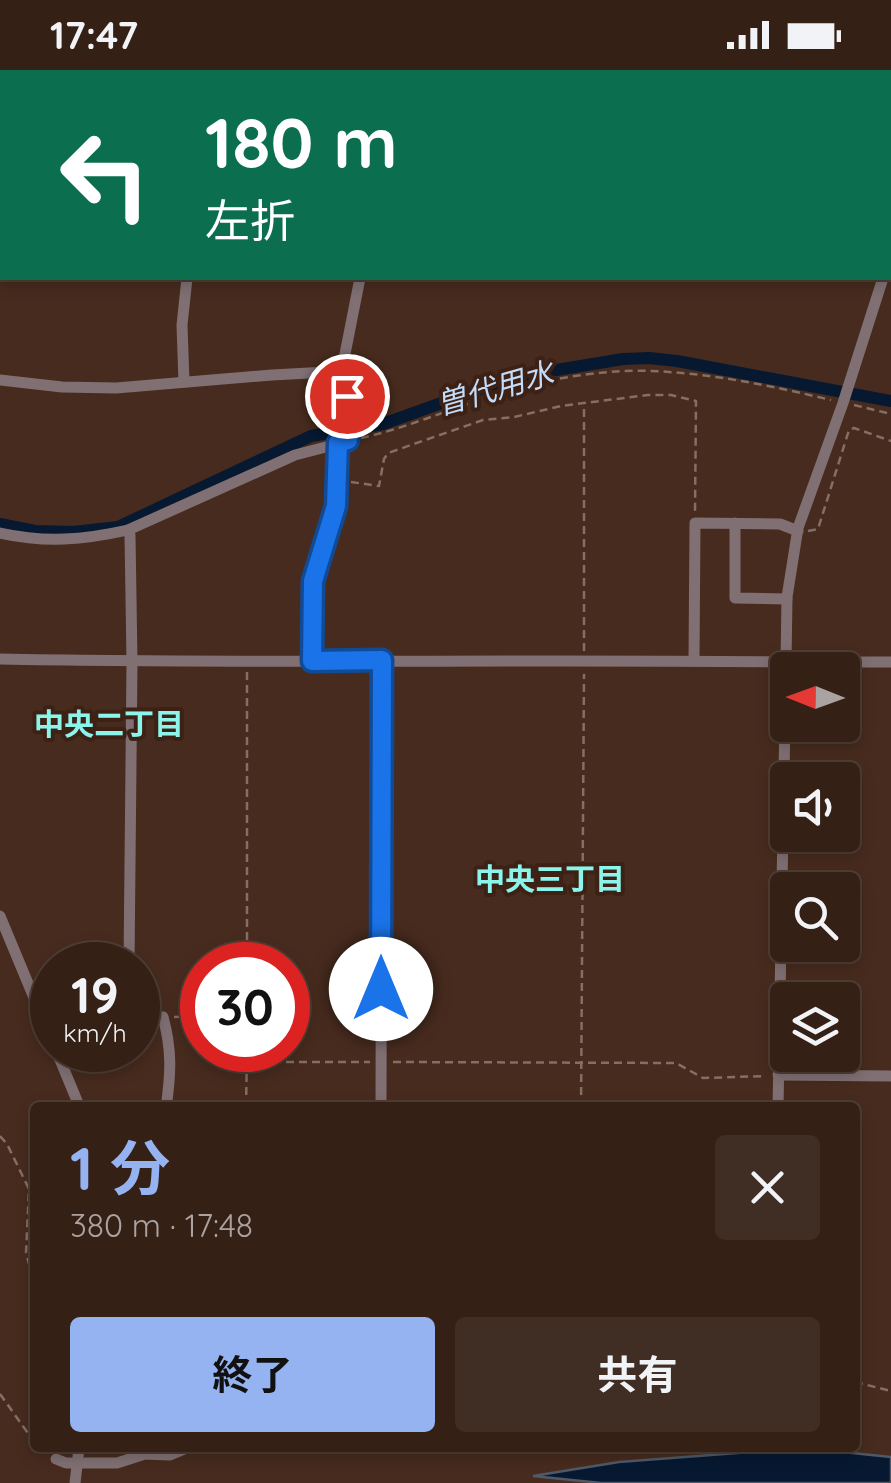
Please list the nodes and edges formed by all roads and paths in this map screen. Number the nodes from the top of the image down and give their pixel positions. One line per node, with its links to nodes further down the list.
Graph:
1 (186, 280): 6 (street)
2 (360, 280): 4 (street)
3 (882, 280): 15 (street)
4 (346, 371): 6 (street); 10 (street)
5 (0, 380): 6 (street)
6 (184, 382)
7 (787, 390): 10 (path)
8 (584, 402): 11 (path); 12 (path); 21 (path)
9 (891, 441): 15 (path)
10 (344, 442): 11 (street); 14 (street)
11 (339, 482): 23 (street)
12 (695, 524): 13 (street); 24 (street)
13 (736, 524): 15 (street); 17 (street)
14 (128, 530): 16 (street); 25 (street)
15 (798, 530): 17 (street)
16 (0, 534)
17 (787, 599): 18 (street)
18 (786, 652)
19 (0, 659): 25 (street)
20 (382, 660): 21 (street); 23 (street); 38 (street)
21 (584, 660): 24 (street); 39 (path)
22 (247, 661): 23 (street); 25 (street); 32 (path)
23 (312, 661)
24 (694, 661): 26 (street)
25 (132, 662): 31 (street)
26 (770, 662)
27 (860, 662): 28 (street)
28 (891, 662)
29 (784, 742): 42 (street)
30 (0, 916): 33 (street)
31 (129, 942)
32 (247, 942)
33 (30, 986)
34 (160, 1016): 35 (street)
35 (163, 1016): 36 (path); 45 (street)
36 (180, 1016)
37 (310, 1062): 38 (path)
38 (381, 1062): 39 (path); 47 (street)
39 (581, 1062): 42 (path); 48 (path)
40 (65, 1072): 44 (street)
41 (246, 1072): 46 (path)
42 (778, 1075): 43 (street); 49 (street)
43 (891, 1076)
44 (78, 1102)
45 (167, 1102)
46 (246, 1102)
47 (381, 1102)
48 (581, 1102)
49 (778, 1102)
50 (0, 1136): 52 (path)
51 (30, 1189): 53 (path)
52 (30, 1189)
53 (30, 1268)
54 (860, 1383): 55 (path)
55 (891, 1391)
56 (1, 1395): 57 (path)
57 (30, 1436)
58 (79, 1452): 63 (street, bridge)
59 (141, 1452): 62 (street)
60 (150, 1452): 61 (street)
61 (177, 1452)
62 (56, 1460)
63 (75, 1483)

